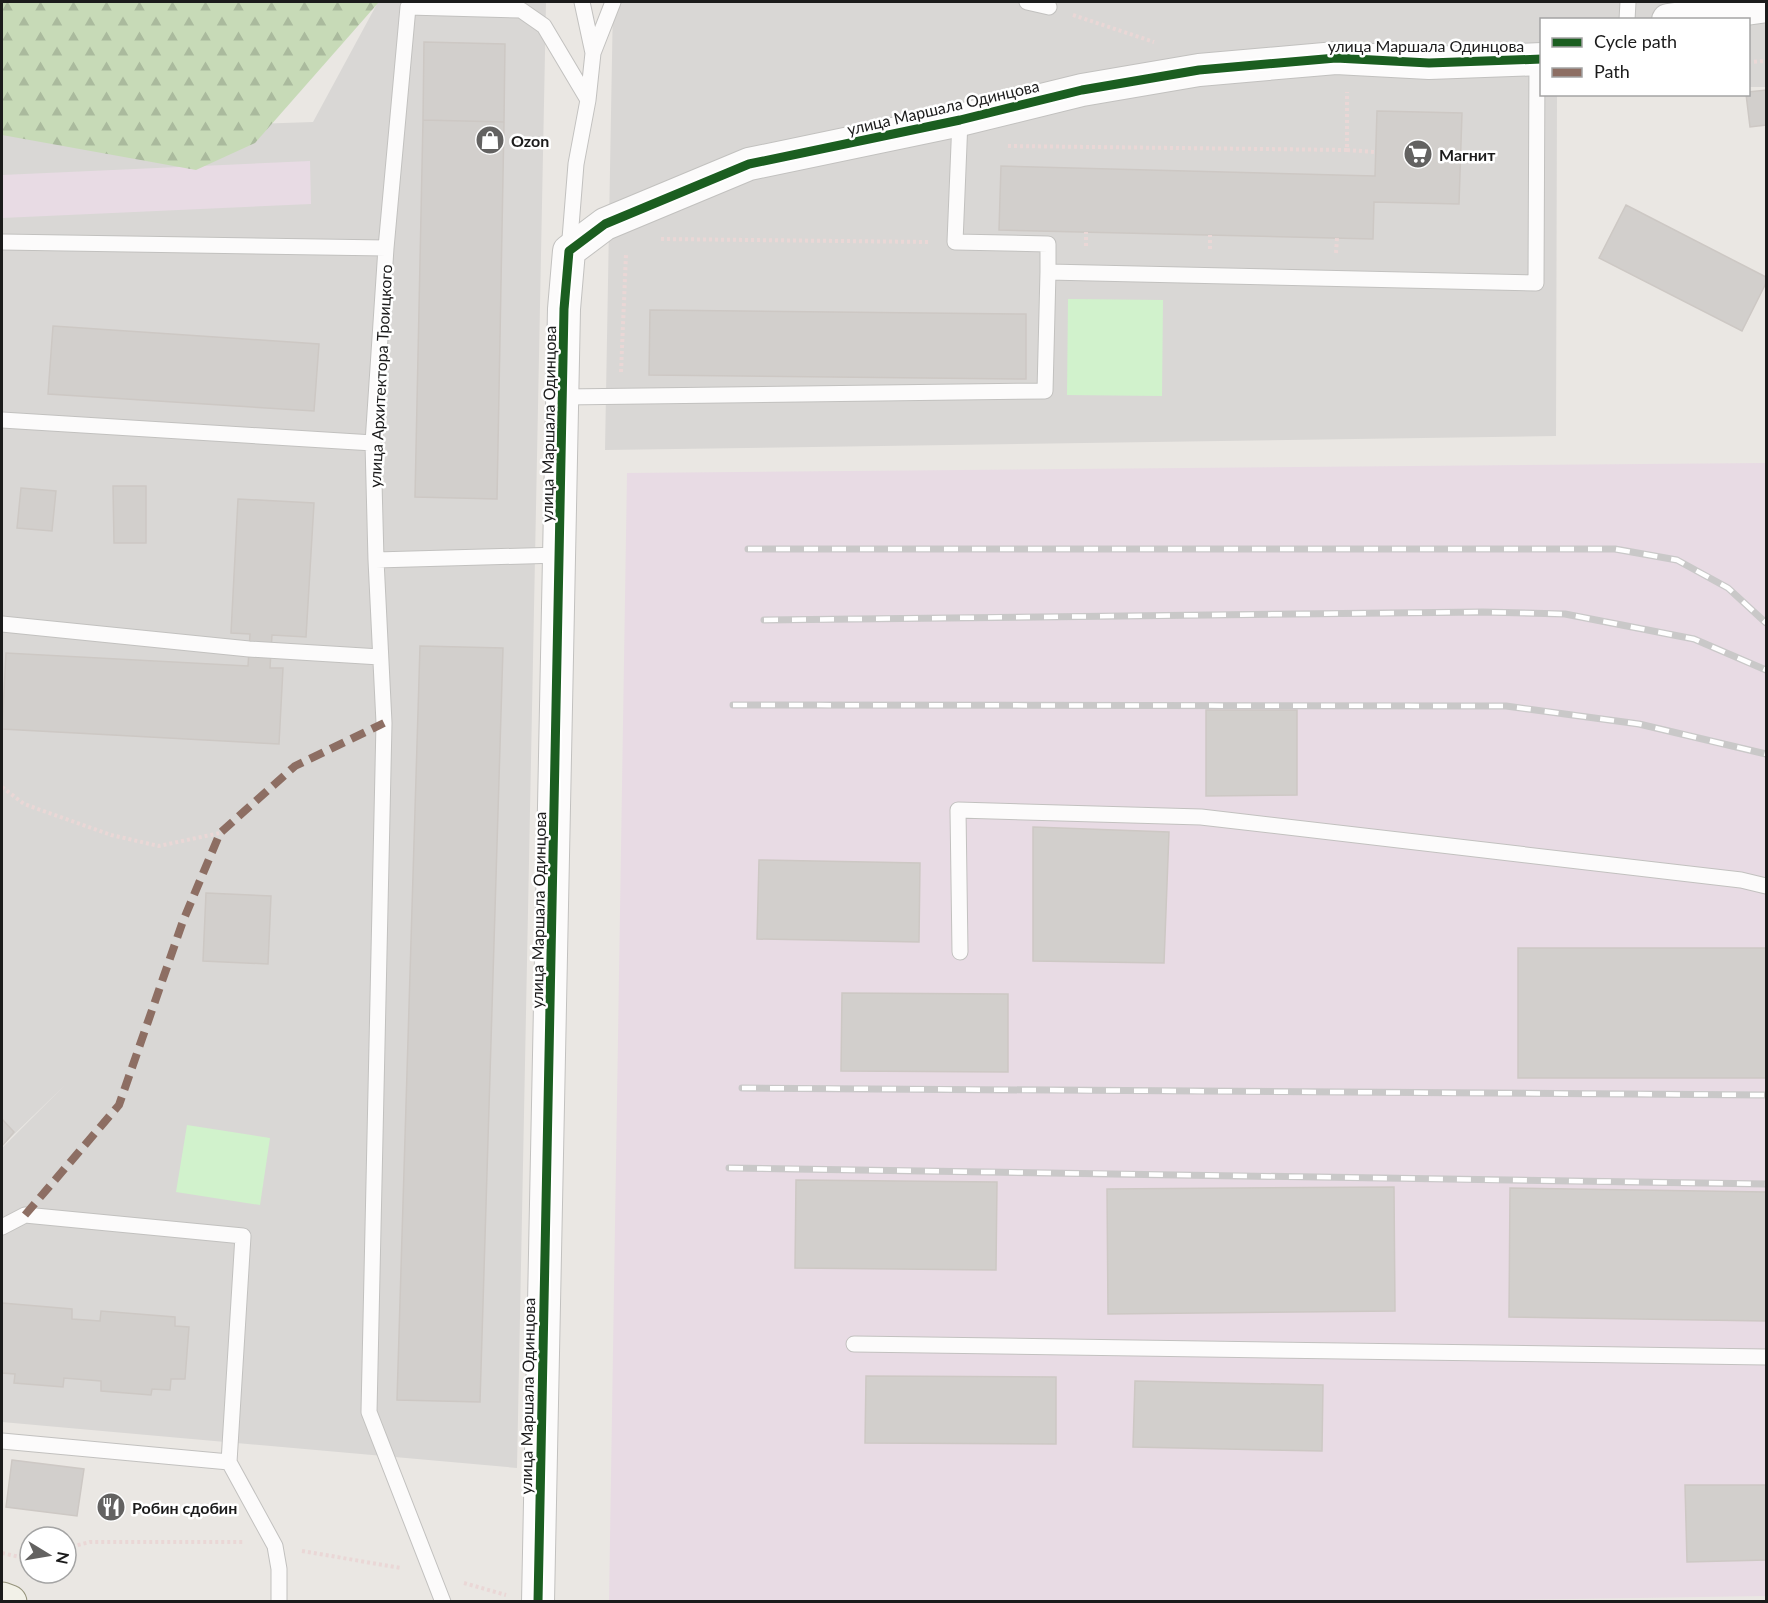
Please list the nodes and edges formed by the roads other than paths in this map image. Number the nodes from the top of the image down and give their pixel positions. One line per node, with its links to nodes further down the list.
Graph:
1 (582, 2): 9 (lane)
2 (613, 2): 9 (lane)
3 (1027, 2): 6 (lane)
4 (1628, 2): 8 (lane)
5 (1767, 6): 7 (street)
6 (1049, 7)
7 (1682, 12)
8 (1627, 18)
9 (593, 53): 11 (lane)
10 (1539, 60): 12 (street, улица Маршала Одинцова); 16 (lane)
11 (588, 100): 14 (lane); 15 (lane)
12 (960, 133): 15 (street, улица Маршала Одинцова); 16 (lane)
13 (2, 242): 14 (lane, улица Архитектора Троицкого)
14 (386, 248): 19 (lane, улица Архитектора Троицкого)
15 (569, 251): 17 (street, улица Маршала Одинцова)
16 (1048, 272): 17 (lane)
17 (564, 397): 20 (street, улица Маршала Одинцова)
18 (2, 420): 19 (lane)
19 (373, 443): 21 (lane, улица Архитектора Троицкого)
20 (560, 555): 21 (lane); 35 (street, улица Маршала Одинцова)
21 (376, 560): 23 (lane, улица Архитектора Троицкого)
22 (2, 624): 23 (lane)
23 (380, 657): 34 (lane, улица Архитектора Троицкого)
24 (1767, 886): 25 (lane)
25 (960, 952)
26 (2, 1227): 30 (lane)
27 (855, 1344): 28 (lane)
28 (1767, 1357)
29 (2, 1440): 30 (lane)
30 (229, 1462): 33 (lane)
31 (2, 1599): 32 (main road)
32 (10, 1602)
33 (279, 1602)
34 (443, 1602)
35 (538, 1602)

